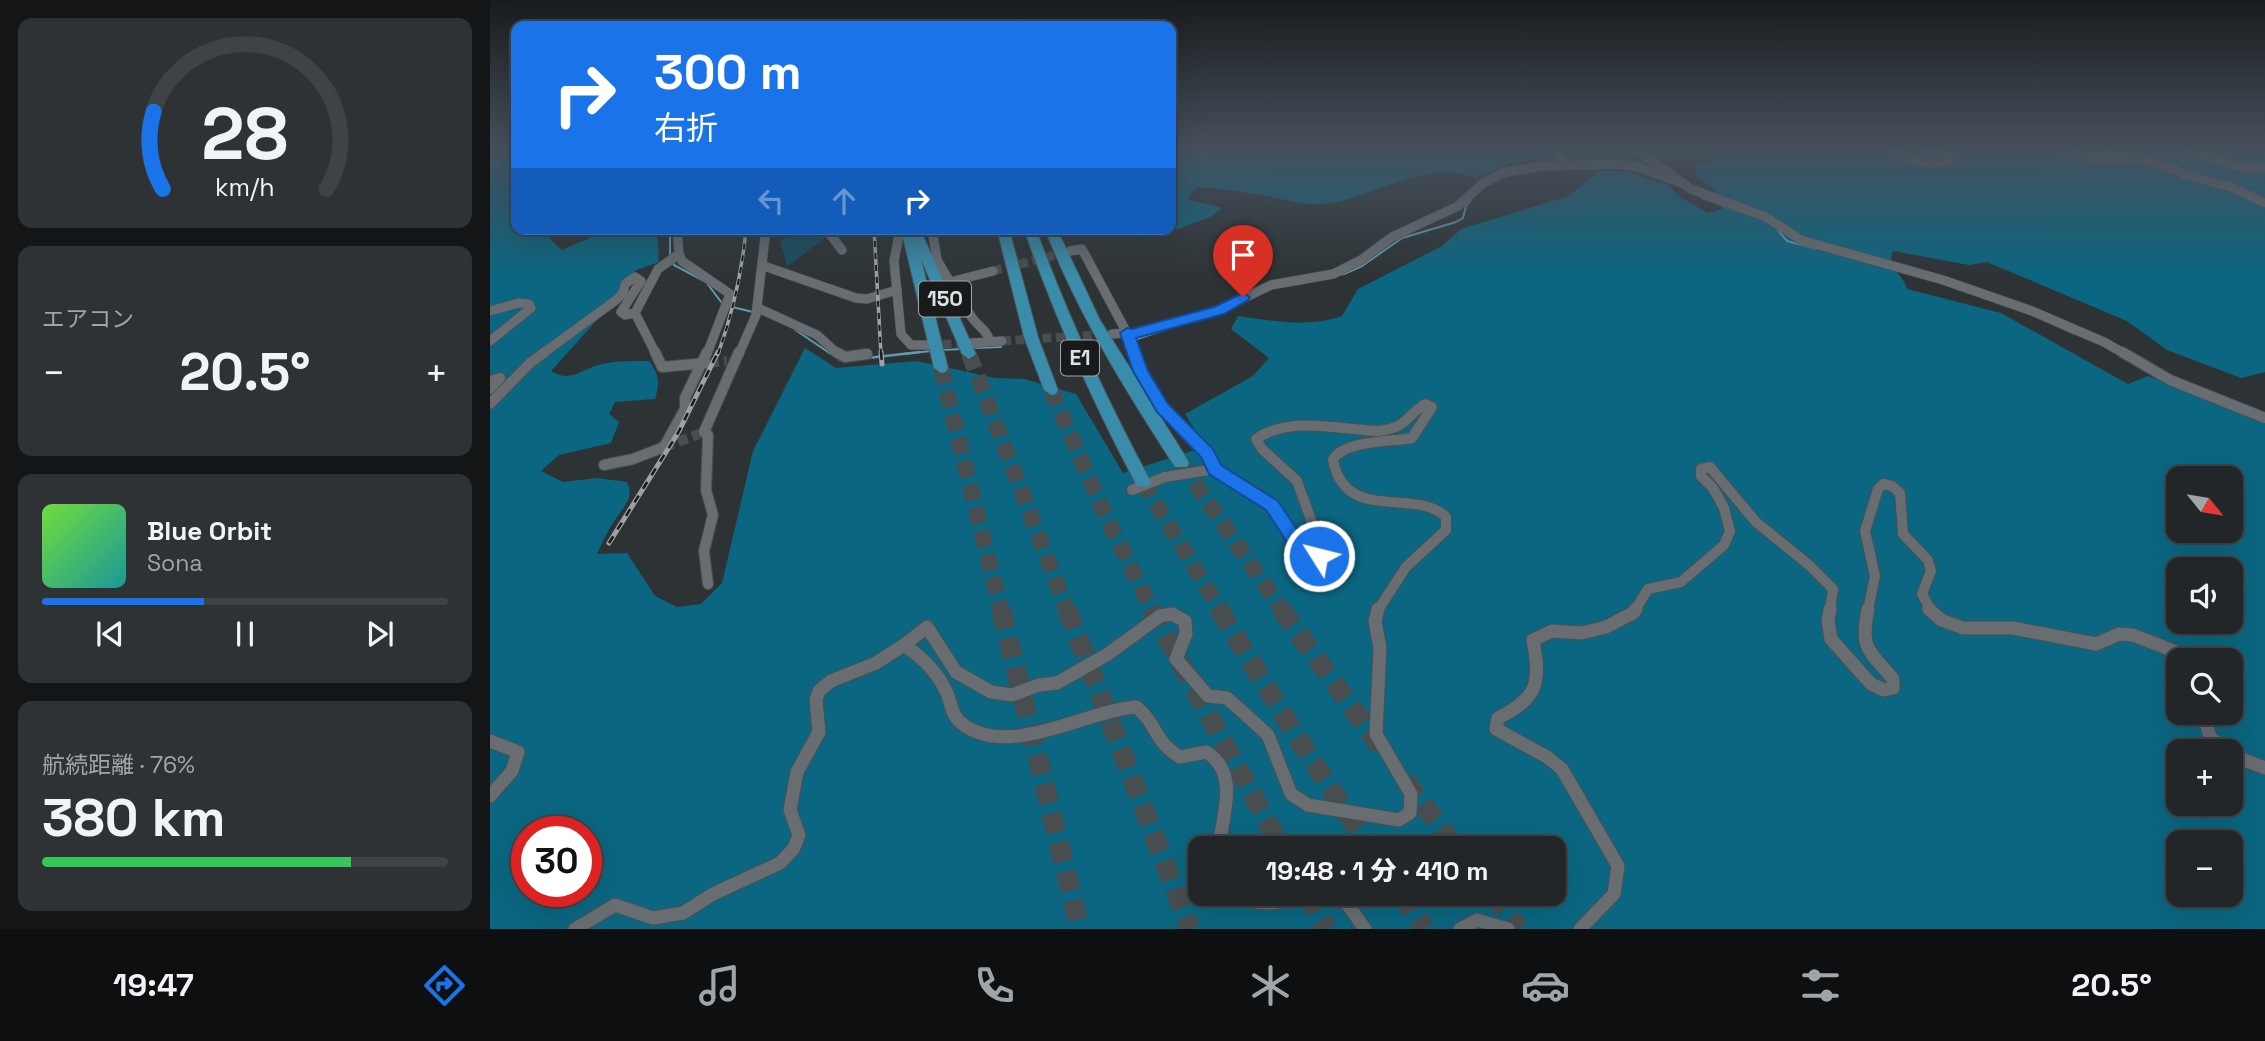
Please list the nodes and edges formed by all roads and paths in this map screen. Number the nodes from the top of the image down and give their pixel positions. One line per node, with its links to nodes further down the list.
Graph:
1 (1476, 191): 25 (street)
2 (1697, 191): 39 (street)
3 (2240, 191): 4 (street)
4 (2265, 204)
5 (676, 235): 17 (street)
6 (766, 235): 18 (street)
7 (831, 235): 15 (street)
8 (899, 235): 21 (street)
9 (908, 235): 34 (highway, 150)
10 (919, 235): 31 (highway, 150)
11 (933, 235): 20 (street)
12 (1005, 235): 37 (highway, E1)
13 (1032, 235): 43 (highway, E1)
14 (1054, 235): 40 (highway, E1)
15 (842, 250)
16 (1070, 251): 25 (street)
17 (674, 257): 24 (street); 33 (street)
18 (764, 266): 21 (street); 22 (street)
19 (993, 271): 20 (street)
20 (950, 282): 29 (street)
21 (897, 290): 30 (street)
22 (757, 311): 32 (street); 44 (street)
23 (490, 312): 27 (street)
24 (635, 313): 33 (street); 38 (street)
25 (1127, 333): 26 (street); 42 (street)
26 (1112, 334)
27 (490, 341)
28 (1002, 341): 29 (street)
29 (990, 342): 31 (street)
30 (928, 345)
31 (970, 348)
32 (867, 354)
33 (706, 363): 41 (street)
34 (941, 368)
35 (490, 381): 36 (street)
36 (490, 389)
37 (1051, 390)
38 (490, 404)
39 (2265, 418)
40 (1181, 463)
41 (604, 465)
42 (1214, 469): 43 (street); 45 (street)
43 (1137, 486)
44 (708, 584)
45 (904, 645): 51 (street); 53 (street)
46 (2166, 648): 57 (street)
47 (490, 741): 50 (street)
48 (2243, 760): 49 (street)
49 (2265, 768)
50 (490, 796)
51 (1220, 836)
52 (1349, 906): 54 (street)
53 (575, 929)
54 (1365, 929)
55 (1460, 929): 56 (street)
56 (1508, 929)
57 (1580, 929)

